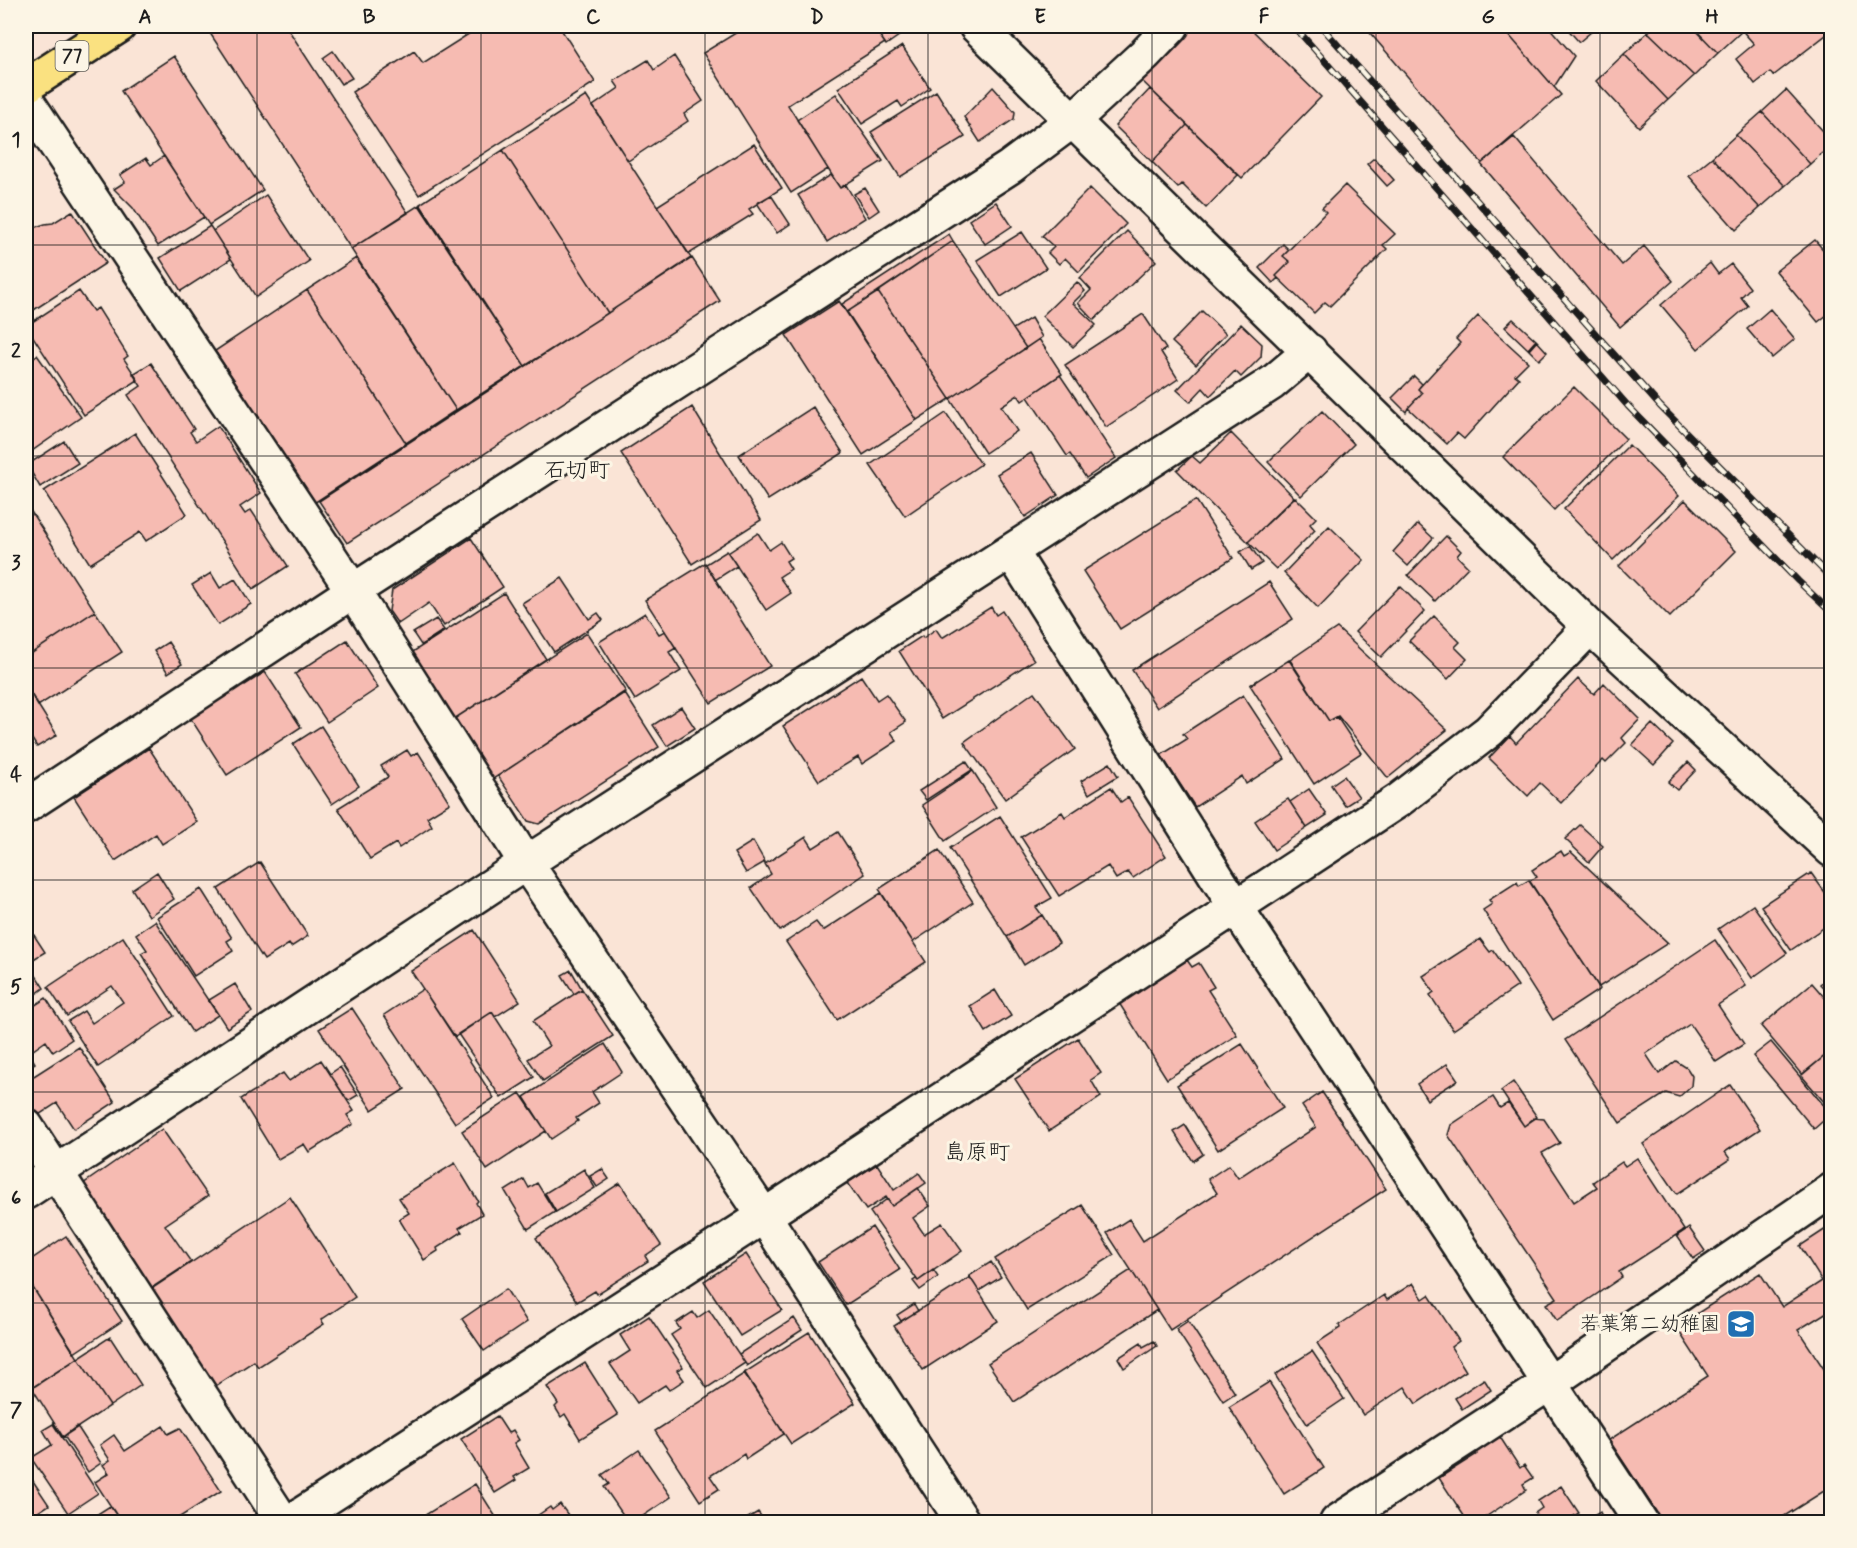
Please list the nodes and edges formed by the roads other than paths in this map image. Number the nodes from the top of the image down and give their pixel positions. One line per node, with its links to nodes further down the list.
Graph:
1 (119, 26): 4 (main road, 77)
2 (976, 26): 6 (street)
3 (1172, 26): 6 (street)
4 (26, 86)
5 (26, 100): 9 (street)
6 (1072, 121): 7 (street); 9 (street)
7 (1310, 351): 8 (street); 10 (street)
8 (1011, 551): 13 (street); 14 (street)
9 (353, 591): 11 (street); 13 (street)
10 (1590, 627): 12 (street); 14 (street)
11 (26, 806)
12 (1832, 850)
13 (526, 863): 16 (street); 19 (street)
14 (1235, 906): 19 (street); 20 (street)
15 (26, 1126): 16 (street)
16 (56, 1173): 18 (street); 21 (street)
17 (1832, 1190): 20 (street)
18 (26, 1192)
19 (764, 1216): 22 (street); 23 (street)
20 (1550, 1383): 24 (street); 25 (street)
21 (283, 1522)
22 (290, 1522)
23 (963, 1522)
24 (1336, 1522)
25 (1641, 1522)

